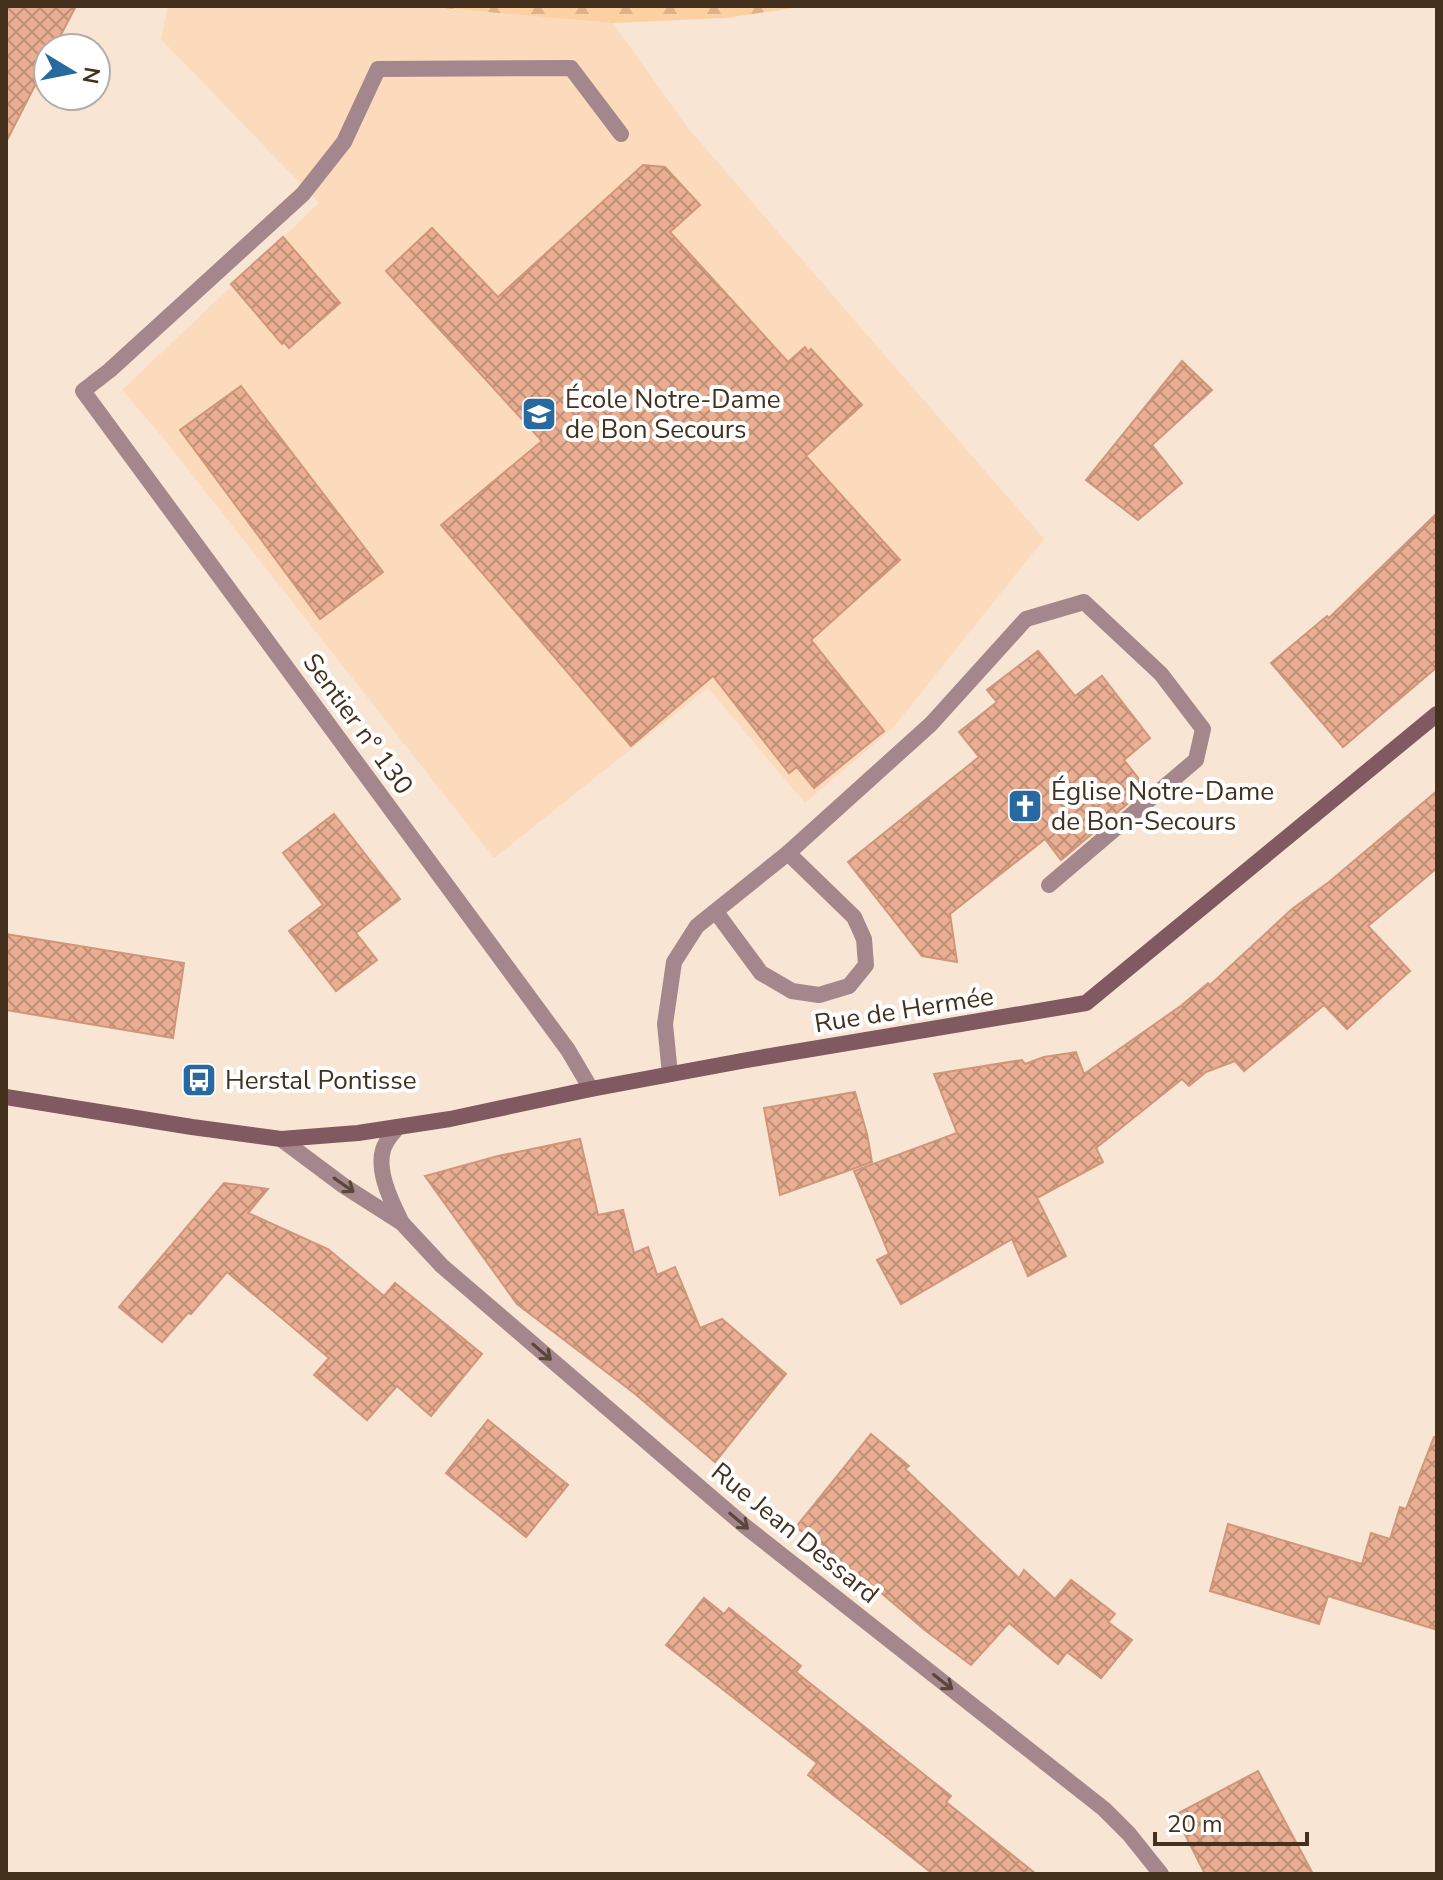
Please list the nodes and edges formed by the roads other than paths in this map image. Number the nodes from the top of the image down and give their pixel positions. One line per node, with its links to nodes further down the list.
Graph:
1 (621, 134): 7 (street, Sentier n° 130)
2 (1437, 714): 6 (street, Rue de Hermée)
3 (788, 853): 4 (street); 5 (street); 5 (street)
4 (1049, 885)
5 (716, 912): 6 (street)
6 (670, 1074): 7 (street, Rue de Hermée)
7 (591, 1089): 9 (street, Rue de Hermée)
8 (6, 1097): 10 (street, Rue de Hermée)
9 (398, 1127): 10 (street, Rue de Hermée); 11 (street, Rue Jean Dessard)
10 (281, 1139): 11 (street, Rue Jean Dessard, one-way to 11)
11 (402, 1223): 12 (street, Rue Jean Dessard, one-way to 12)
12 (1161, 1874)

